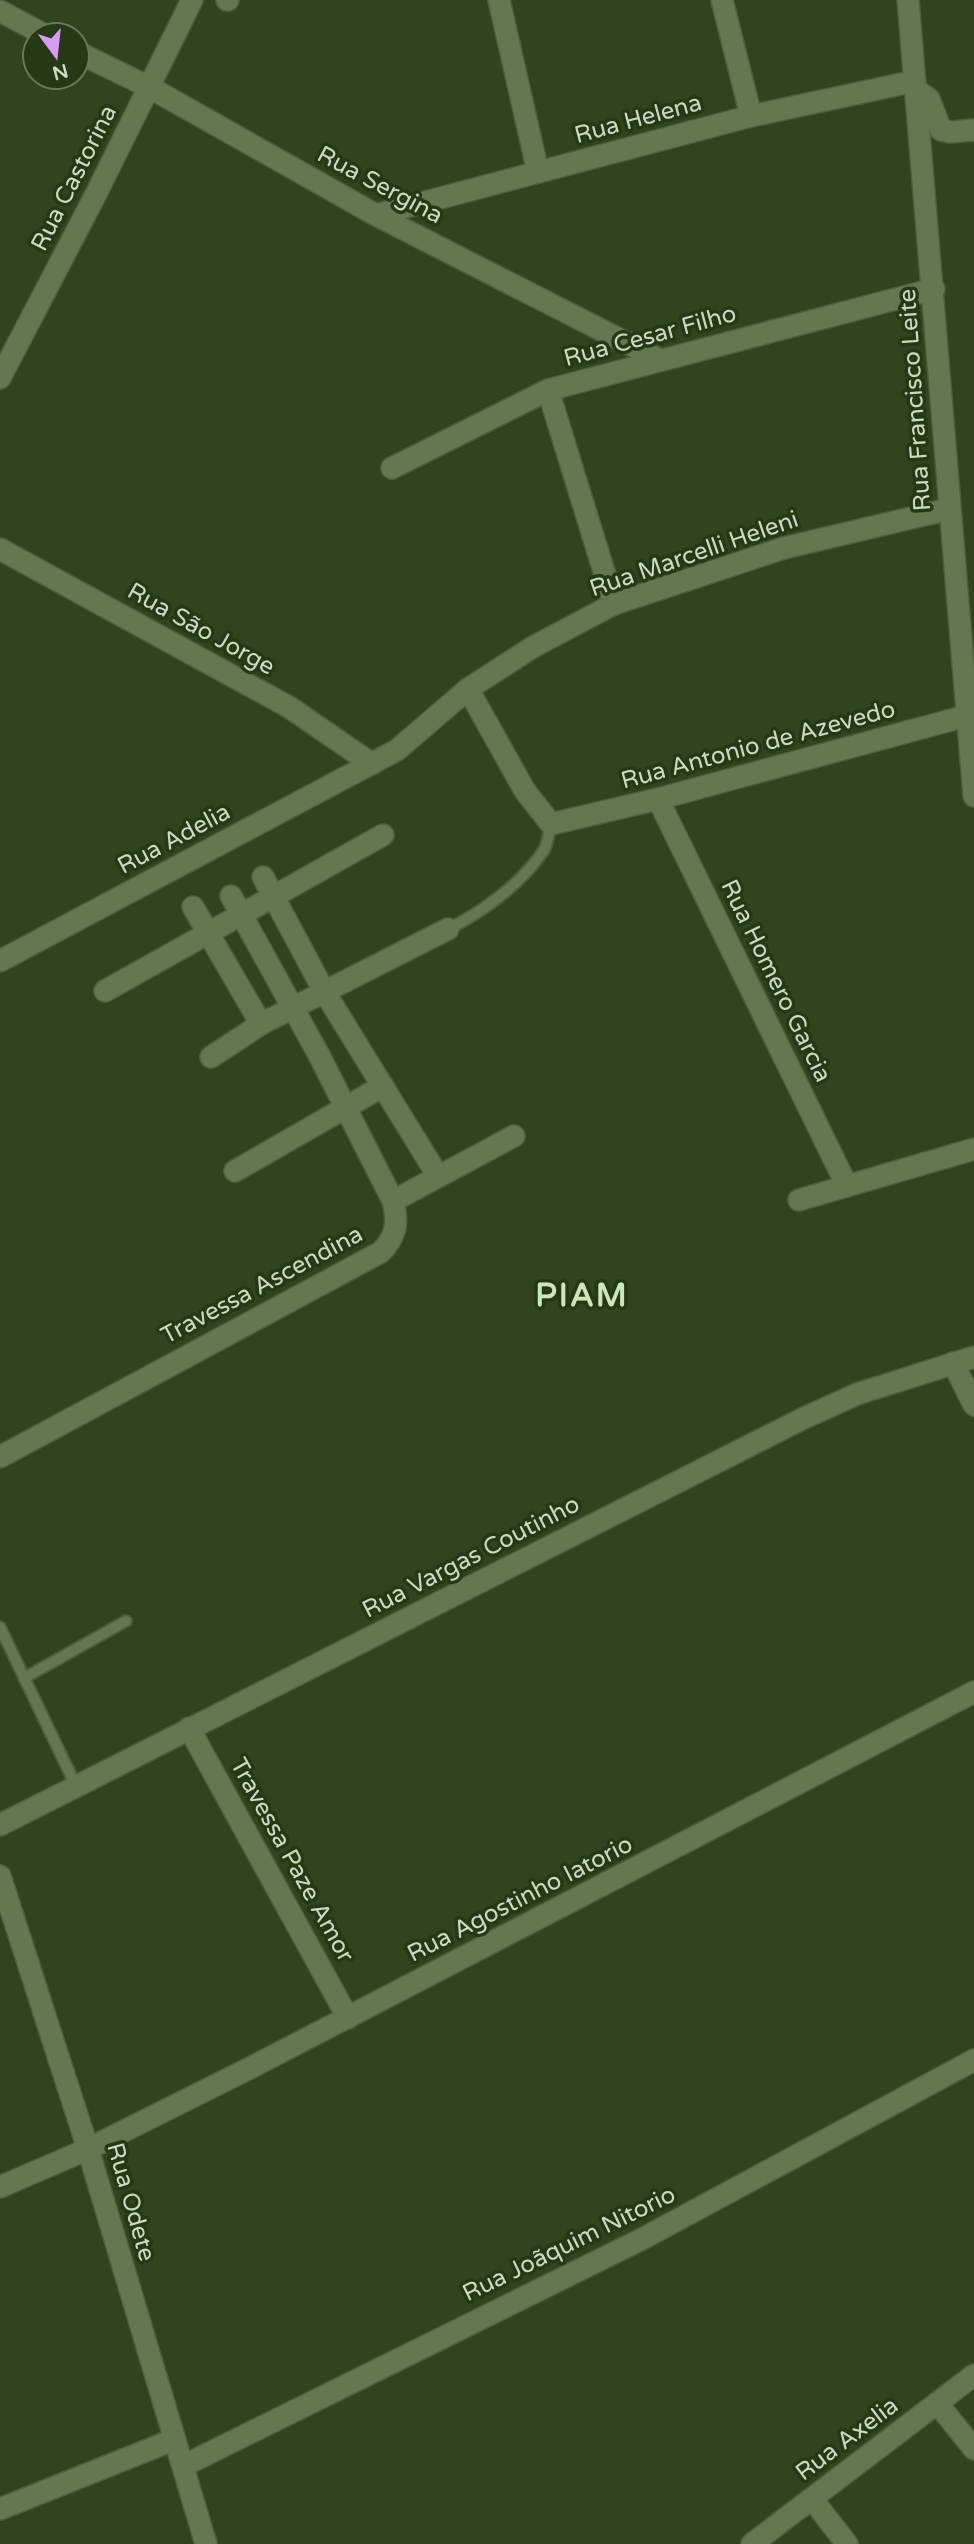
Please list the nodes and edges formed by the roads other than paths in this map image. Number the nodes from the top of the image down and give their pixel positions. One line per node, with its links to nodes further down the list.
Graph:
1 (192, 0): 9 (street, Rua Castorina)
2 (499, 0): 12 (street)
3 (722, 0): 10 (street)
4 (908, 0): 8 (street, Rua Francisco Leite)
5 (0, 12): 6 (street)
6 (21, 23)
7 (91, 59): 9 (street, Rua Sergina)
8 (915, 85): 10 (street, Rua Helena); 11 (street); 14 (street, Rua Francisco Leite)
9 (149, 87): 13 (street, Rua Sergina); 16 (street, Rua Castorina)
10 (751, 116): 12 (street, Rua Helena)
11 (974, 130)
12 (538, 172): 13 (street, Rua Helena)
13 (376, 215): 15 (street, Rua Sergina)
14 (934, 289): 15 (street, Rua Cesar Filho); 19 (street, Rua Francisco Leite)
15 (660, 360): 17 (street, Rua Cesar Filho)
16 (0, 378)
17 (548, 390): 18 (street, Rua Cesar Filho); 21 (street)
18 (392, 468)
19 (949, 509): 21 (street, Rua Marcelli Heleni); 23 (street, Rua Francisco Leite)
20 (0, 549): 24 (street, Rua São Jorge)
21 (614, 604): 22 (street, Rua Marcelli Heleni)
22 (468, 689): 24 (street, Rua Marcelli Heleni); 27 (street)
23 (966, 716): 25 (street, Rua Francisco Leite); 26 (street, Rua Antonio de Azevedo)
24 (372, 764): 35 (street, Rua Adelia)
25 (974, 796)
26 (658, 799): 27 (street, Rua Antonio de Azevedo); 47 (street, Rua Homero Garcia)
27 (558, 823): 33 (lane)
28 (383, 835): 30 (street)
29 (263, 877): 30 (street)
30 (274, 897): 31 (street); 37 (street)
31 (236, 906): 34 (street); 38 (street, Travessa Ascendina)
32 (193, 907): 34 (street)
33 (448, 929): 37 (street)
34 (210, 932): 36 (street); 39 (street)
35 (0, 961)
36 (105, 991)
37 (324, 991): 38 (street); 41 (street)
38 (293, 1008): 39 (street); 42 (street, Travessa Ascendina)
39 (261, 1024): 40 (street)
40 (211, 1057)
41 (383, 1086): 42 (street); 46 (street)
42 (345, 1109): 45 (street); 49 (street, Travessa Ascendina)
43 (514, 1136): 46 (street)
44 (974, 1149): 47 (street)
45 (235, 1171)
46 (438, 1176): 49 (street)
47 (847, 1185): 48 (street)
48 (799, 1200)
49 (393, 1201): 53 (street, Travessa Ascendina)
50 (974, 1357): 51 (street, Rua Vargas Coutinho)
51 (953, 1363): 52 (street); 58 (street, Rua Vargas Coutinho)
52 (974, 1405)
53 (0, 1457)
54 (126, 1621): 56 (lane)
55 (0, 1627): 56 (lane)
56 (24, 1678): 59 (lane)
57 (974, 1692): 62 (street, Rua Agostinho Iatorio)
58 (190, 1728): 59 (street, Rua Vargas Coutinho); 62 (street, Travessa Paze Amor)
59 (76, 1786): 60 (street, Rua Vargas Coutinho)
60 (0, 1825)
61 (0, 1876): 64 (street, Rua Odete)
62 (348, 2018): 64 (street, Rua Agostinho Iatorio)
63 (974, 2060): 70 (street, Rua Joãquim Nitorio)
64 (88, 2149): 65 (street, Rua Agostinho Iatorio); 68 (street, Rua Odete)
65 (0, 2187)
66 (974, 2375): 67 (street, Rua Axelia)
67 (937, 2403): 69 (street); 71 (street, Rua Axelia)
68 (173, 2440): 70 (street, Rua Odete); 72 (street)
69 (974, 2449)
70 (183, 2466): 73 (street, Rua Odete)
71 (812, 2499): 74 (street, Rua Axelia); 75 (street)
72 (0, 2509)
73 (206, 2544)
74 (752, 2544)
75 (847, 2544)

